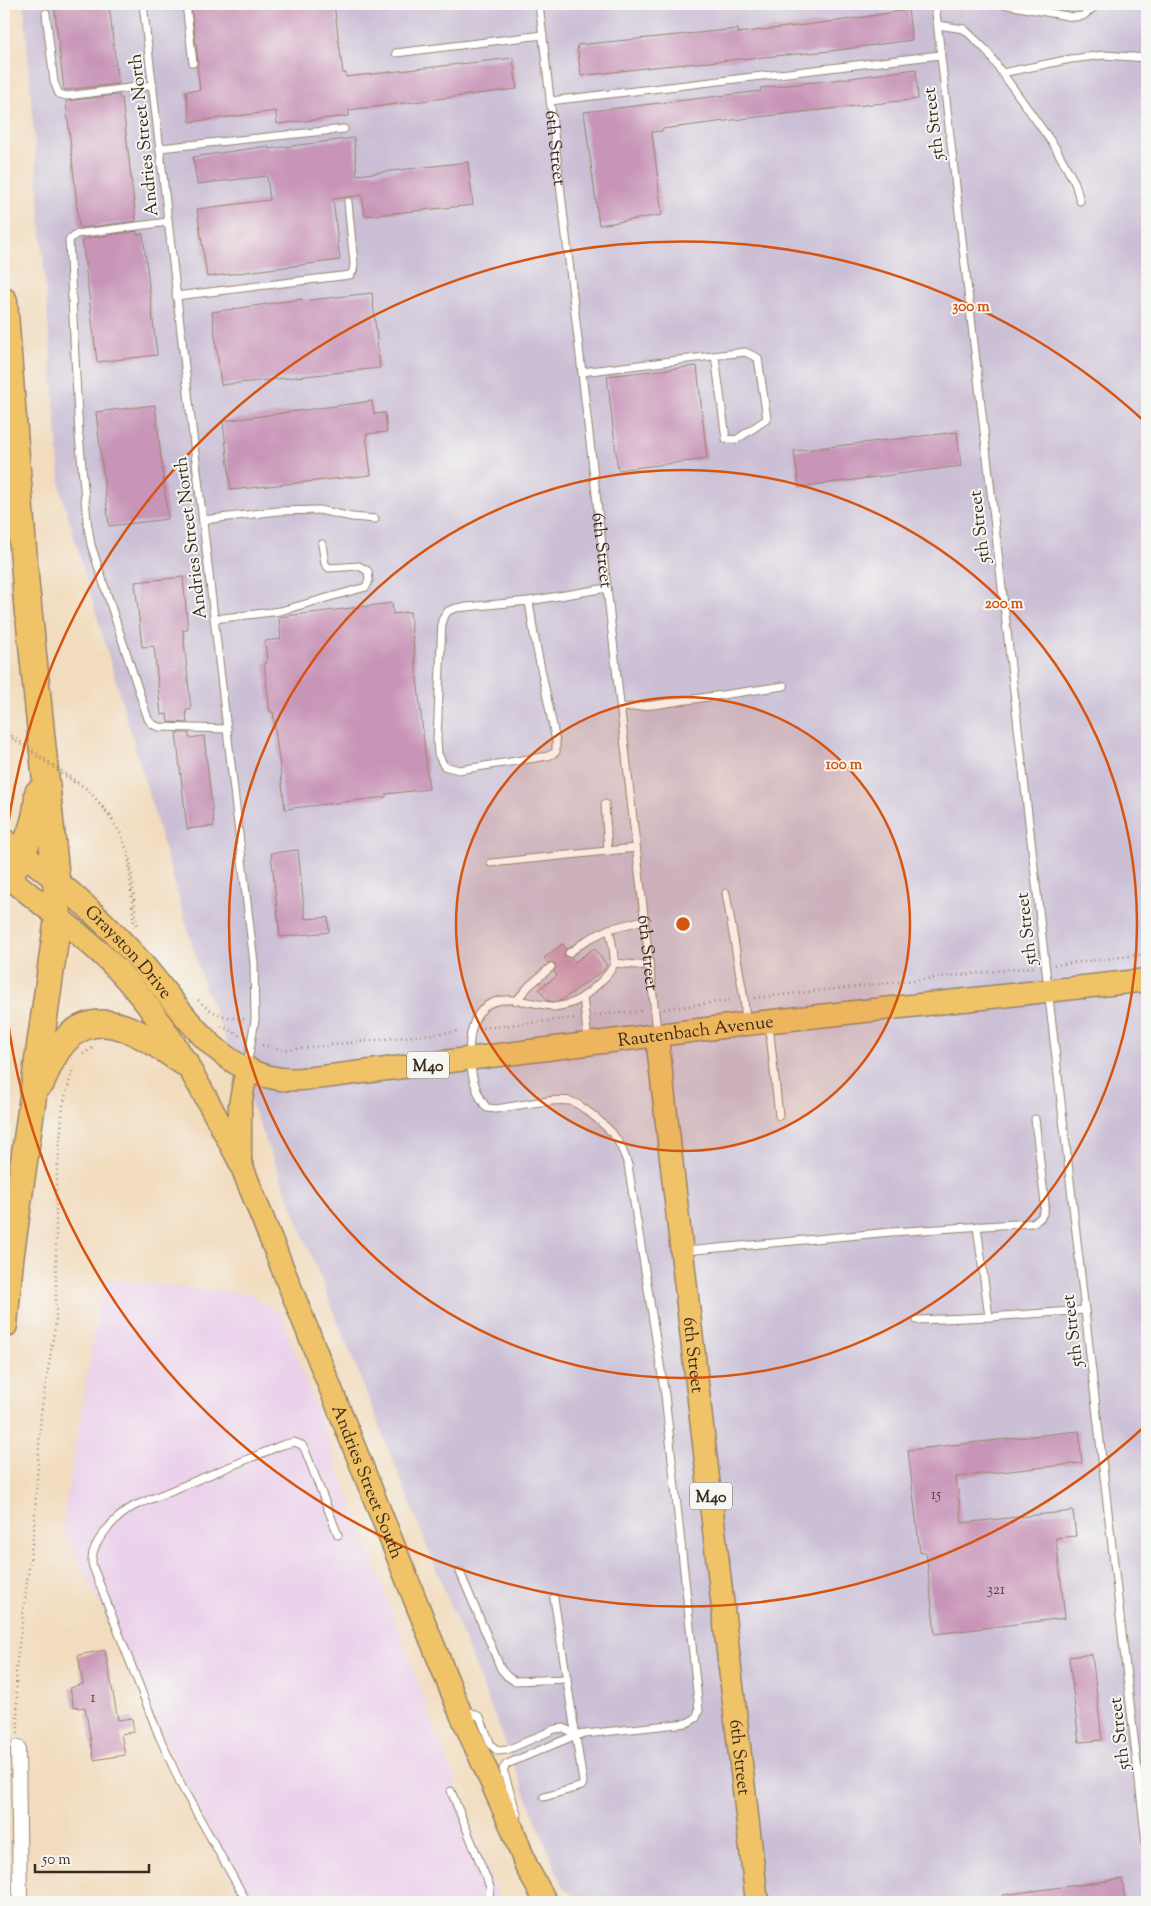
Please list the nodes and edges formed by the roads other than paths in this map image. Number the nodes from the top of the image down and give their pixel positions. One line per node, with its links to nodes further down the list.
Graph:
1 (143, 4): 15 (lane, Andries Street North)
2 (186, 4): 13 (lane)
3 (539, 4): 9 (lane, 6th Street)
4 (935, 4): 8 (lane, 5th Street)
5 (1002, 4): 6 (lane)
6 (1098, 4)
7 (46, 14): 15 (lane)
8 (938, 25): 11 (lane, 5th Street); 14 (lane)
9 (543, 35): 10 (lane); 16 (lane, 6th Street)
10 (396, 53)
11 (940, 55): 16 (lane); 52 (lane, 5th Street)
12 (1147, 58): 14 (lane)
13 (193, 63)
14 (1002, 73): 19 (lane)
15 (153, 85): 18 (lane, Andries Street North)
16 (550, 101): 25 (lane, 6th Street)
17 (344, 128): 18 (lane)
18 (160, 148): 21 (lane, Andries Street North)
19 (1080, 201)
20 (348, 202): 22 (lane)
21 (168, 222): 22 (lane, Andries Street North); 35 (lane)
22 (176, 296): 27 (lane, Andries Street North)
23 (4, 301): 30 (highway)
24 (715, 356): 24 (lane); 25 (lane)
25 (582, 372): 29 (lane, 6th Street)
26 (376, 519): 27 (lane)
27 (203, 520): 32 (lane, Andries Street North)
28 (322, 544): 32 (lane)
29 (607, 588): 31 (lane); 34 (lane, 6th Street)
30 (27, 596): 37 (highway); 42 (highway)
31 (529, 601): 31 (lane)
32 (214, 619): 35 (lane, Andries Street North)
33 (784, 686): 34 (lane)
34 (621, 708): 38 (lane, 6th Street)
35 (227, 729): 60 (lane, Andries Street North)
36 (605, 804): 39 (lane)
37 (12, 846): 41 (highway); 42 (main road, Grayston Drive / M40)
38 (636, 848): 39 (lane); 45 (lane, 6th Street)
39 (608, 851): 40 (lane)
40 (491, 863)
41 (6, 875): 44 (main road, Grayston Drive)
42 (56, 879): 44 (highway); 60 (main road, Grayston Drive / M40)
43 (726, 893): 55 (lane)
44 (58, 918): 59 (main road, Grayston Drive); 61 (highway)
45 (644, 920): 46 (lane); 49 (lane, 6th Street)
46 (609, 929): 47 (lane); 48 (lane)
47 (569, 954)
48 (614, 963): 49 (lane); 53 (lane)
49 (649, 966): 56 (lane, 6th Street)
50 (551, 967): 54 (lane)
51 (1147, 980): 52 (main road, Rautenbach Avenue)
52 (1049, 991): 55 (main road, Rautenbach Avenue); 67 (lane, 5th Street)
53 (584, 997): 54 (lane); 57 (lane)
54 (516, 1001): 58 (lane)
55 (757, 1023): 56 (main road, Rautenbach Avenue); 62 (lane)
56 (657, 1037): 57 (main road, Rautenbach Avenue / M40); 66 (main road, 6th Street / M40)
57 (589, 1045): 58 (main road, Rautenbach Avenue / M40)
58 (469, 1060): 60 (main road, Rautenbach Avenue / M40); 76 (lane)
59 (185, 1063): 61 (highway); 64 (main road, Andries Street South)
60 (247, 1068): 64 (main road)
61 (31, 1104): 70 (highway)
62 (779, 1116)
63 (1035, 1120): 65 (lane)
64 (240, 1162): 75 (main road, Andries Street South)
65 (977, 1226): 66 (lane); 68 (lane)
66 (682, 1252): 86 (main road, 6th Street / M40)
67 (1085, 1310): 68 (lane); 81 (lane, 5th Street)
68 (989, 1317): 69 (lane)
69 (917, 1320)
70 (4, 1325)
71 (338, 1535): 83 (lane)
72 (460, 1572): 74 (lane)
73 (554, 1598): 74 (lane)
74 (567, 1680): 76 (lane)
75 (460, 1712): 76 (lane); 80 (main road, Andries Street South)
76 (576, 1735): 79 (lane); 80 (lane)
77 (18, 1747): 82 (street)
78 (451, 1791): 84 (lane)
79 (544, 1798)
80 (512, 1828): 85 (main road, Andries Street South)
81 (1147, 1851)
82 (20, 1902)
83 (247, 1902)
84 (486, 1902)
85 (546, 1902)
86 (757, 1902)

